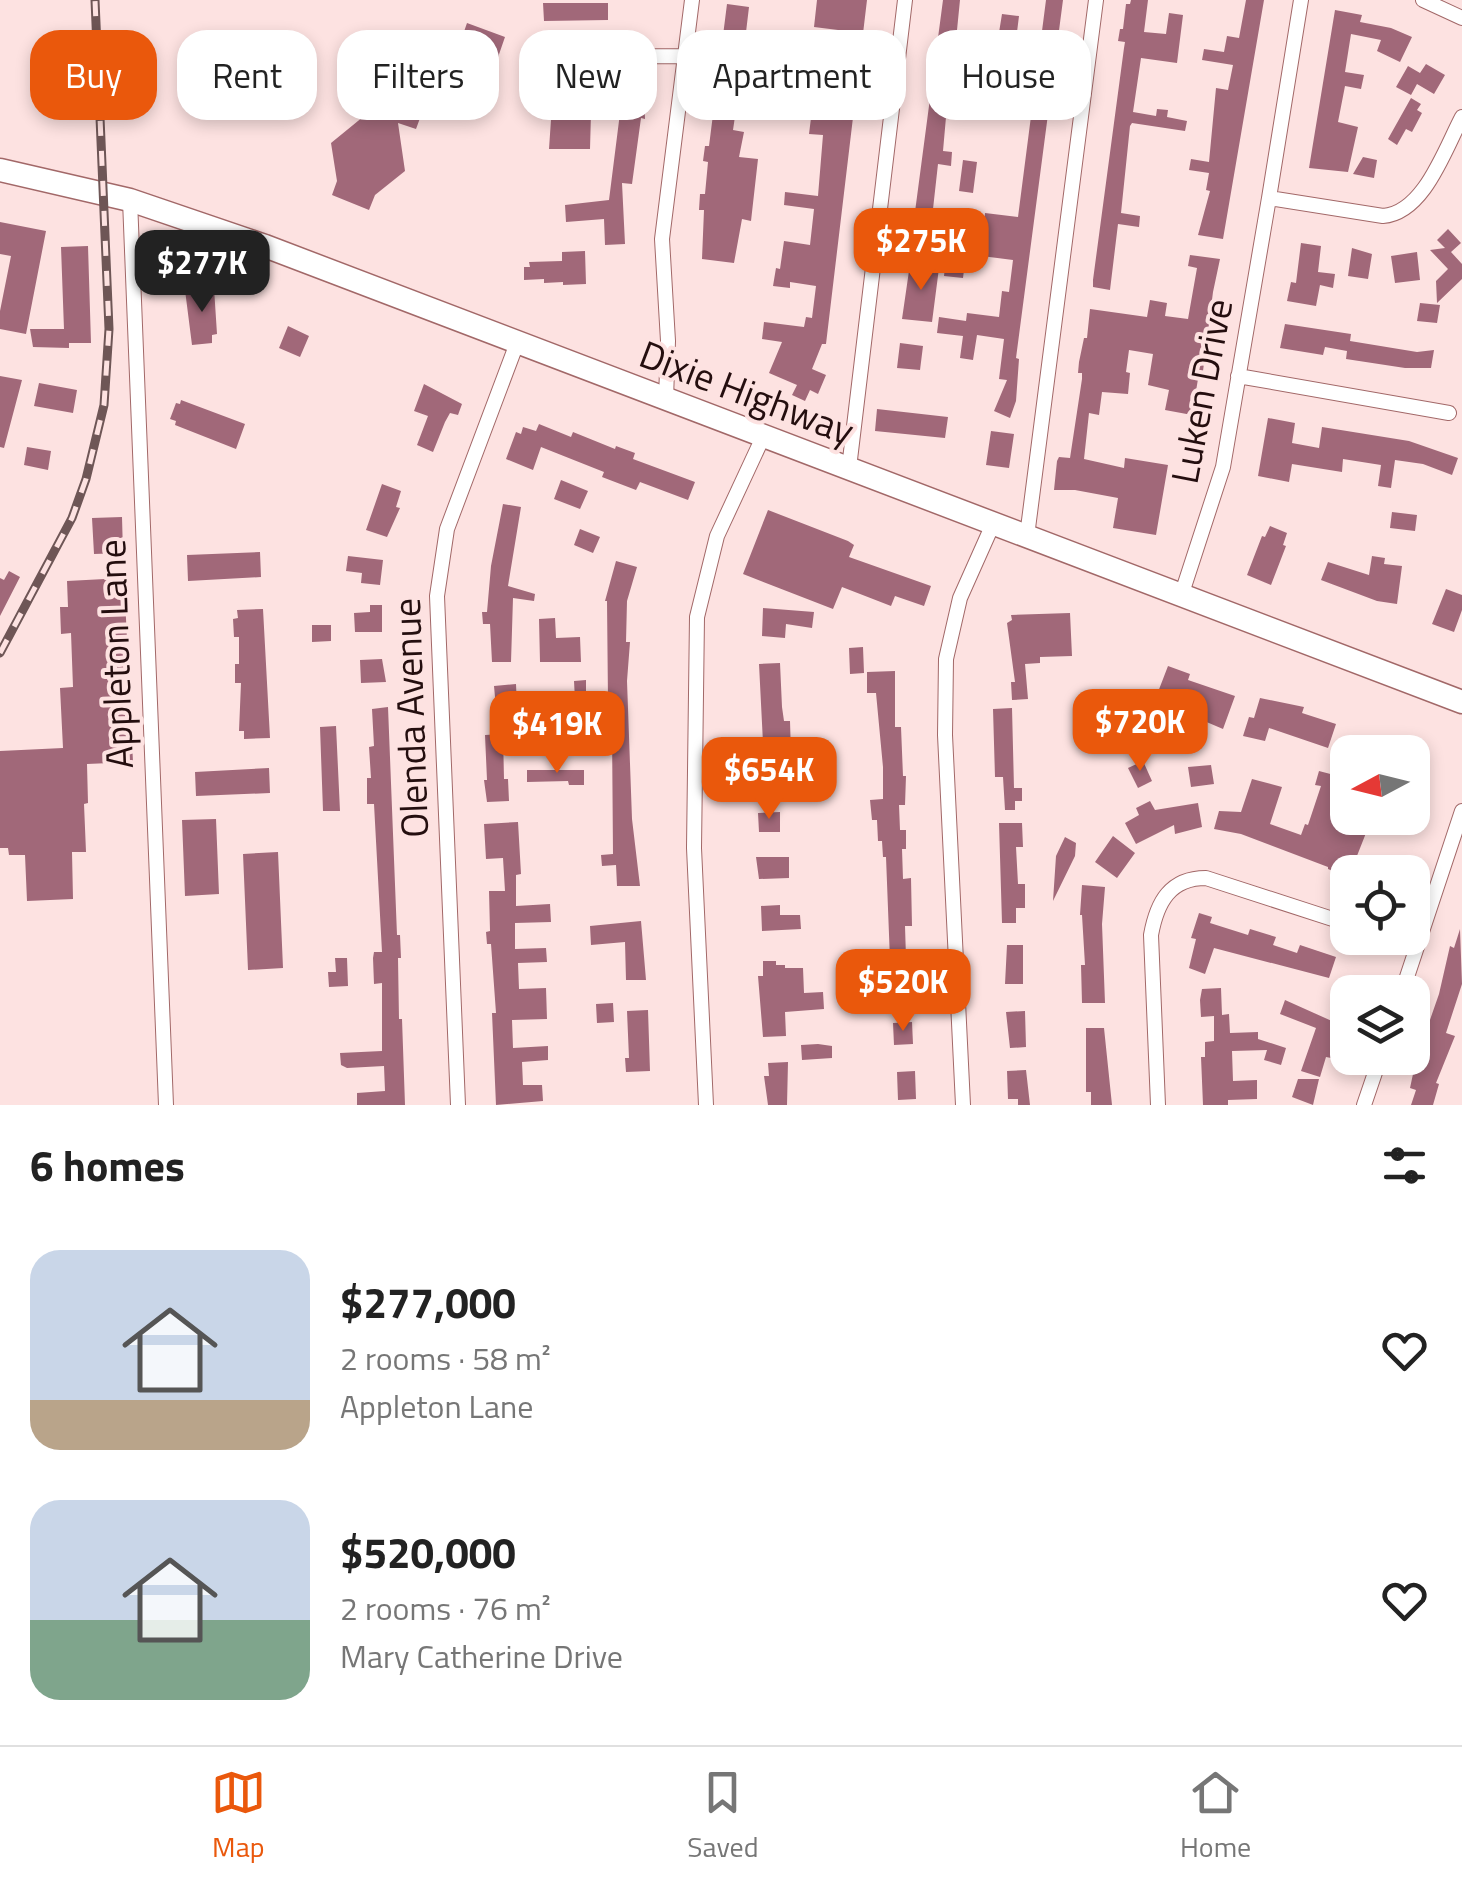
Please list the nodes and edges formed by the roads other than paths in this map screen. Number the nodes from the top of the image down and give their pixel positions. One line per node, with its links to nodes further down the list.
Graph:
1 (692, 0): 7 (street)
2 (905, 0): 18 (street)
3 (1096, 0): 20 (street)
4 (1301, 0): 11 (street, Luken Drive)
5 (1423, 0): 6 (street)
6 (1462, 18)
7 (688, 30)
8 (677, 114): 15 (street)
9 (1462, 117): 11 (street)
10 (0, 170): 12 (main road, Dixie Highway)
11 (1269, 198): 14 (street, Luken Drive)
12 (130, 200): 13 (main road, Dixie Highway); 27 (street, Appleton Lane)
13 (517, 343): 15 (main road, Dixie Highway); 28 (street, Olenda Avenue)
14 (1238, 376): 16 (street); 21 (street, Luken Drive)
15 (666, 400): 17 (main road, Dixie Highway)
16 (1449, 413)
17 (763, 436): 18 (main road, Dixie Highway); 29 (street)
18 (848, 468): 19 (main road, Dixie Highway)
19 (994, 524): 20 (main road, Dixie Highway); 30 (street)
20 (1027, 536): 21 (main road, Dixie Highway)
21 (1182, 593): 22 (main road, Dixie Highway)
22 (1462, 702)
23 (1462, 810): 24 (street)
24 (1430, 907)
25 (1330, 918): 31 (street)
26 (1374, 1075): 32 (street)
27 (166, 1105)
28 (458, 1105)
29 (706, 1105)
30 (963, 1105)
31 (1158, 1105)
32 (1364, 1105)

